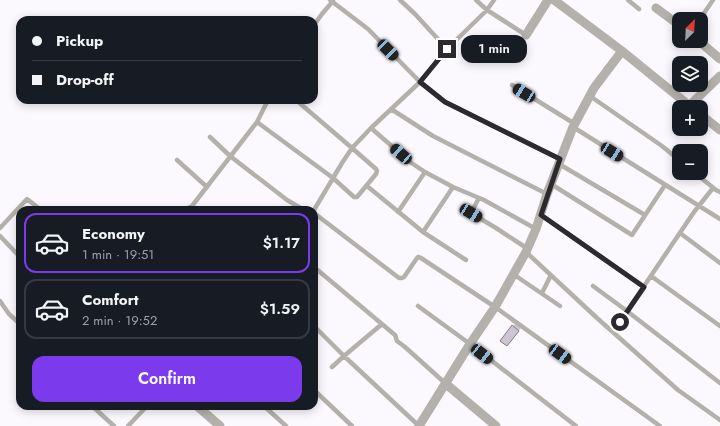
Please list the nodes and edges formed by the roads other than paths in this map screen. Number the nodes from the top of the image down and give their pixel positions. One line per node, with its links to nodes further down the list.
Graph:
1 (400, 0): 17 (lane)
2 (476, 0): 11 (lane)
3 (494, 0): 11 (lane)
4 (548, 0): 15 (street)
5 (554, 0): 18 (street)
6 (628, 0): 10 (lane)
7 (713, 0): 12 (lane)
8 (332, 1): 13 (lane); 21 (lane)
9 (656, 8): 14 (street)
10 (639, 9)
11 (487, 10): 15 (lane); 17 (lane)
12 (705, 12)
13 (318, 20)
14 (672, 20)
15 (526, 35)
16 (708, 48): 19 (street)
17 (447, 49): 21 (lane)
18 (622, 51): 23 (street); 24 (street)
19 (720, 58)
20 (720, 76): 25 (street)
21 (420, 82): 28 (lane); 39 (lane)
22 (512, 85): 31 (lane)
23 (590, 96): 31 (street); 36 (lane)
24 (683, 100)
25 (696, 100)
26 (266, 104): 30 (lane)
27 (301, 104): 35 (lane)
28 (391, 110): 32 (lane); 50 (lane)
29 (708, 121): 33 (street)
30 (257, 122): 37 (lane); 41 (lane)
31 (574, 125): 39 (street); 44 (lane)
32 (371, 128): 35 (lane); 40 (lane)
33 (720, 130)
34 (210, 137): 37 (lane)
35 (352, 148): 41 (lane); 45 (lane)
36 (672, 154)
37 (230, 156): 46 (lane); 55 (lane)
38 (177, 160): 46 (lane)
39 (560, 161): 43 (street); 62 (lane)
40 (425, 172): 47 (lane); 59 (lane)
41 (333, 178): 45 (lane); 56 (lane)
42 (703, 180): 48 (lane)
43 (551, 184): 50 (street); 62 (lane)
44 (665, 185): 57 (lane); 62 (lane)
45 (368, 186): 59 (lane)
46 (207, 187): 54 (lane)
47 (453, 187): 51 (lane); 66 (lane)
48 (713, 188): 49 (lane); 57 (lane)
49 (720, 192)
50 (547, 194): 61 (street)
51 (480, 198): 65 (lane); 69 (lane)
52 (20, 206): 53 (lane)
53 (35, 206)
54 (192, 206)
55 (297, 206)
56 (317, 206)
57 (699, 206): 63 (lane); 67 (lane)
58 (16, 211): 64 (lane)
59 (398, 212): 66 (lane)
60 (318, 215): 83 (lane)
61 (541, 215): 65 (street); 78 (lane)
62 (645, 215)
63 (720, 219)
64 (0, 228)
65 (536, 229): 69 (street)
66 (423, 232): 71 (lane)
67 (680, 233): 72 (lane); 76 (lane)
68 (0, 236): 70 (lane)
69 (527, 251): 74 (street); 75 (lane)
70 (16, 253)
71 (466, 260)
72 (720, 263)
73 (318, 270): 86 (lane)
74 (513, 274): 79 (lane); 83 (street)
75 (551, 275): 79 (lane); 89 (lane)
76 (651, 276): 78 (lane); 87 (lane)
77 (593, 286): 84 (lane)
78 (644, 287): 84 (lane)
79 (542, 293): 82 (lane)
80 (0, 301): 85 (lane)
81 (418, 306): 90 (lane)
82 (560, 306)
83 (496, 307): 90 (street); 109 (lane)
84 (627, 311): 89 (lane); 93 (lane)
85 (16, 320)
86 (382, 324): 91 (lane); 94 (lane)
87 (720, 326)
88 (318, 330): 91 (lane)
89 (613, 332): 100 (lane)
90 (470, 344): 94 (street); 108 (lane)
91 (344, 356): 92 (lane); 106 (lane)
92 (332, 367)
93 (720, 383)
94 (446, 384): 106 (street); 107 (street)
95 (318, 394): 105 (lane)
96 (96, 410): 101 (lane)
97 (143, 410): 102 (lane)
98 (202, 410): 103 (street)
99 (268, 410): 104 (lane)
100 (720, 420)
101 (114, 426)
102 (128, 426)
103 (220, 426)
104 (286, 426)
105 (352, 426)
106 (419, 426)
107 (496, 426)
108 (576, 426)
109 (660, 426)

